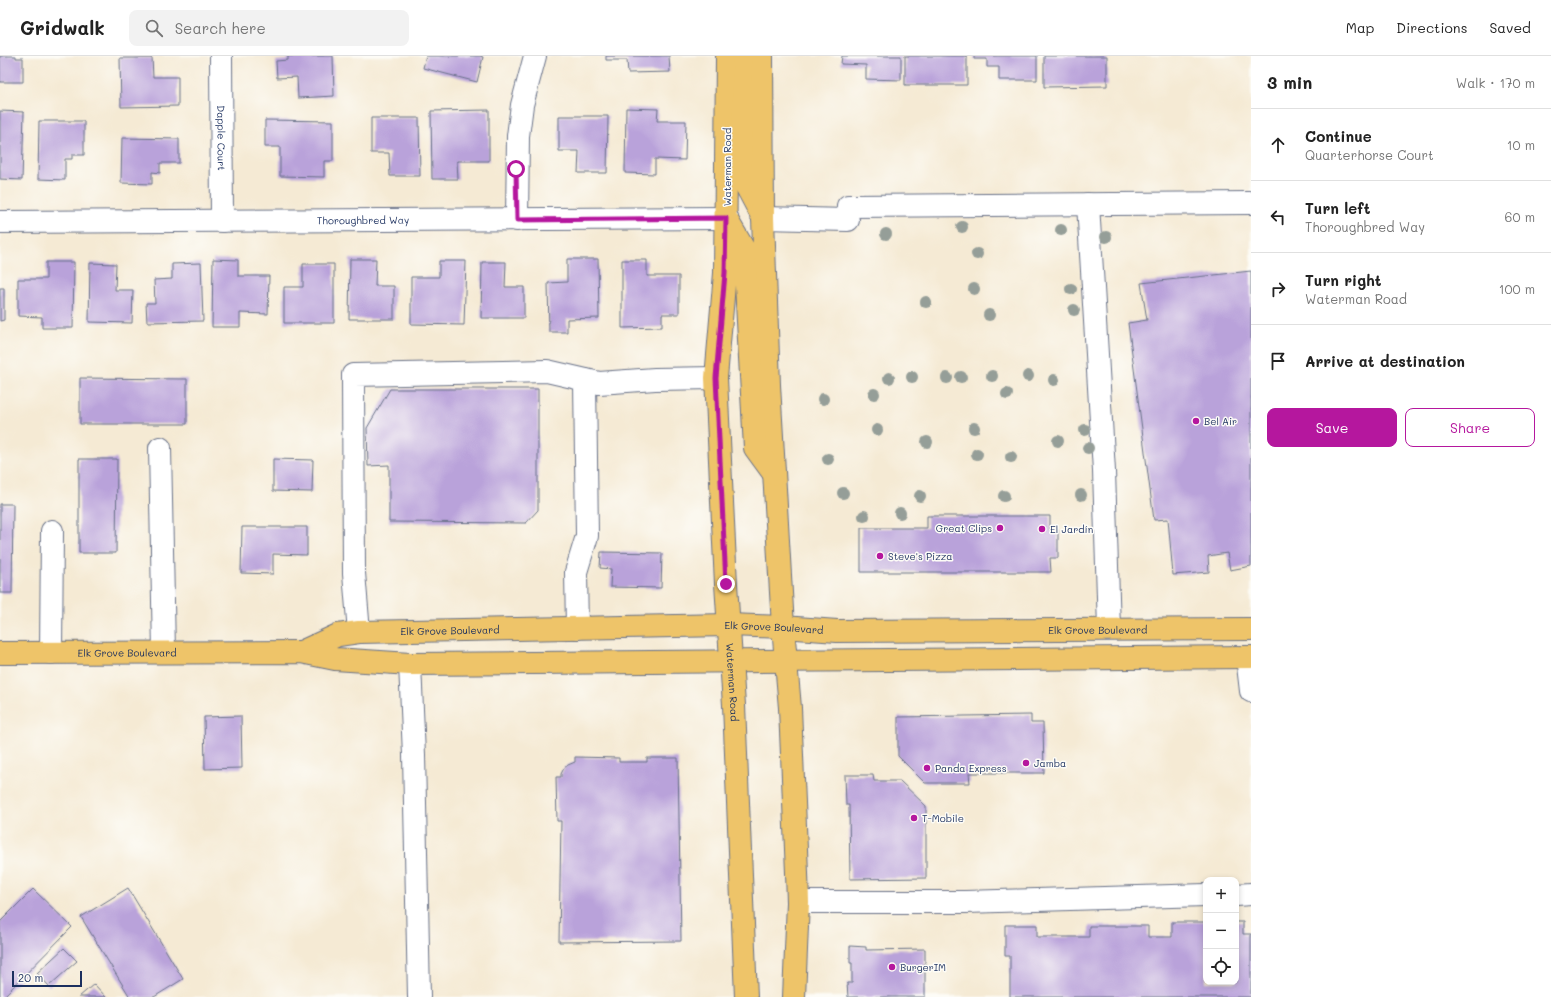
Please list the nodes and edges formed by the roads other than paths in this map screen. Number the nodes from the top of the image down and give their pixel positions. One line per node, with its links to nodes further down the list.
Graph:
1 (221, 56): 11 (street, Dapple Court)
2 (535, 56): 10 (street)
3 (727, 56): 8 (main road, Waterman Road)
4 (744, 56): 9 (main road)
5 (762, 56): 9 (main road)
6 (1251, 203): 7 (street)
7 (1088, 204): 9 (street); 21 (street)
8 (726, 218): 10 (street, Thoroughbred Way); 13 (main road, Waterman Road); 16 (main road)
9 (762, 218): 16 (main road)
10 (517, 220): 11 (street, Thoroughbred Way)
11 (222, 221): 12 (street, Thoroughbred Way)
12 (0, 222)
13 (716, 378): 14 (street); 18 (main road, Waterman Road)
14 (585, 380): 20 (street); 23 (street)
15 (160, 448): 24 (street)
16 (774, 474): 19 (main road)
17 (52, 531): 27 (street)
18 (729, 626): 19 (main road, Elk Grove Boulevard); 20 (main road, Elk Grove Boulevard); 30 (main road, Waterman Road)
19 (783, 627): 21 (main road, Elk Grove Boulevard); 29 (main road)
20 (577, 628): 23 (main road, Elk Grove Boulevard)
21 (1109, 629): 22 (main road, Elk Grove Boulevard)
22 (1251, 629)
23 (359, 632): 25 (main road, Elk Grove Boulevard)
24 (164, 652): 25 (main road, Elk Grove Boulevard); 27 (main road, Elk Grove Boulevard)
25 (301, 652): 31 (main road, Elk Grove Boulevard)
26 (0, 653): 27 (main road, Elk Grove Boulevard)
27 (51, 653)
28 (1249, 657): 29 (main road, Elk Grove Boulevard); 32 (street)
29 (786, 661): 30 (main road, Elk Grove Boulevard); 36 (main road)
30 (731, 662): 31 (main road, Elk Grove Boulevard); 38 (main road, Waterman Road)
31 (410, 664): 37 (street)
32 (1251, 691)
33 (1251, 894): 35 (street)
34 (1203, 895): 36 (street)
35 (1239, 895)
36 (798, 902): 39 (main road)
37 (419, 997)
38 (746, 997)
39 (794, 997)

